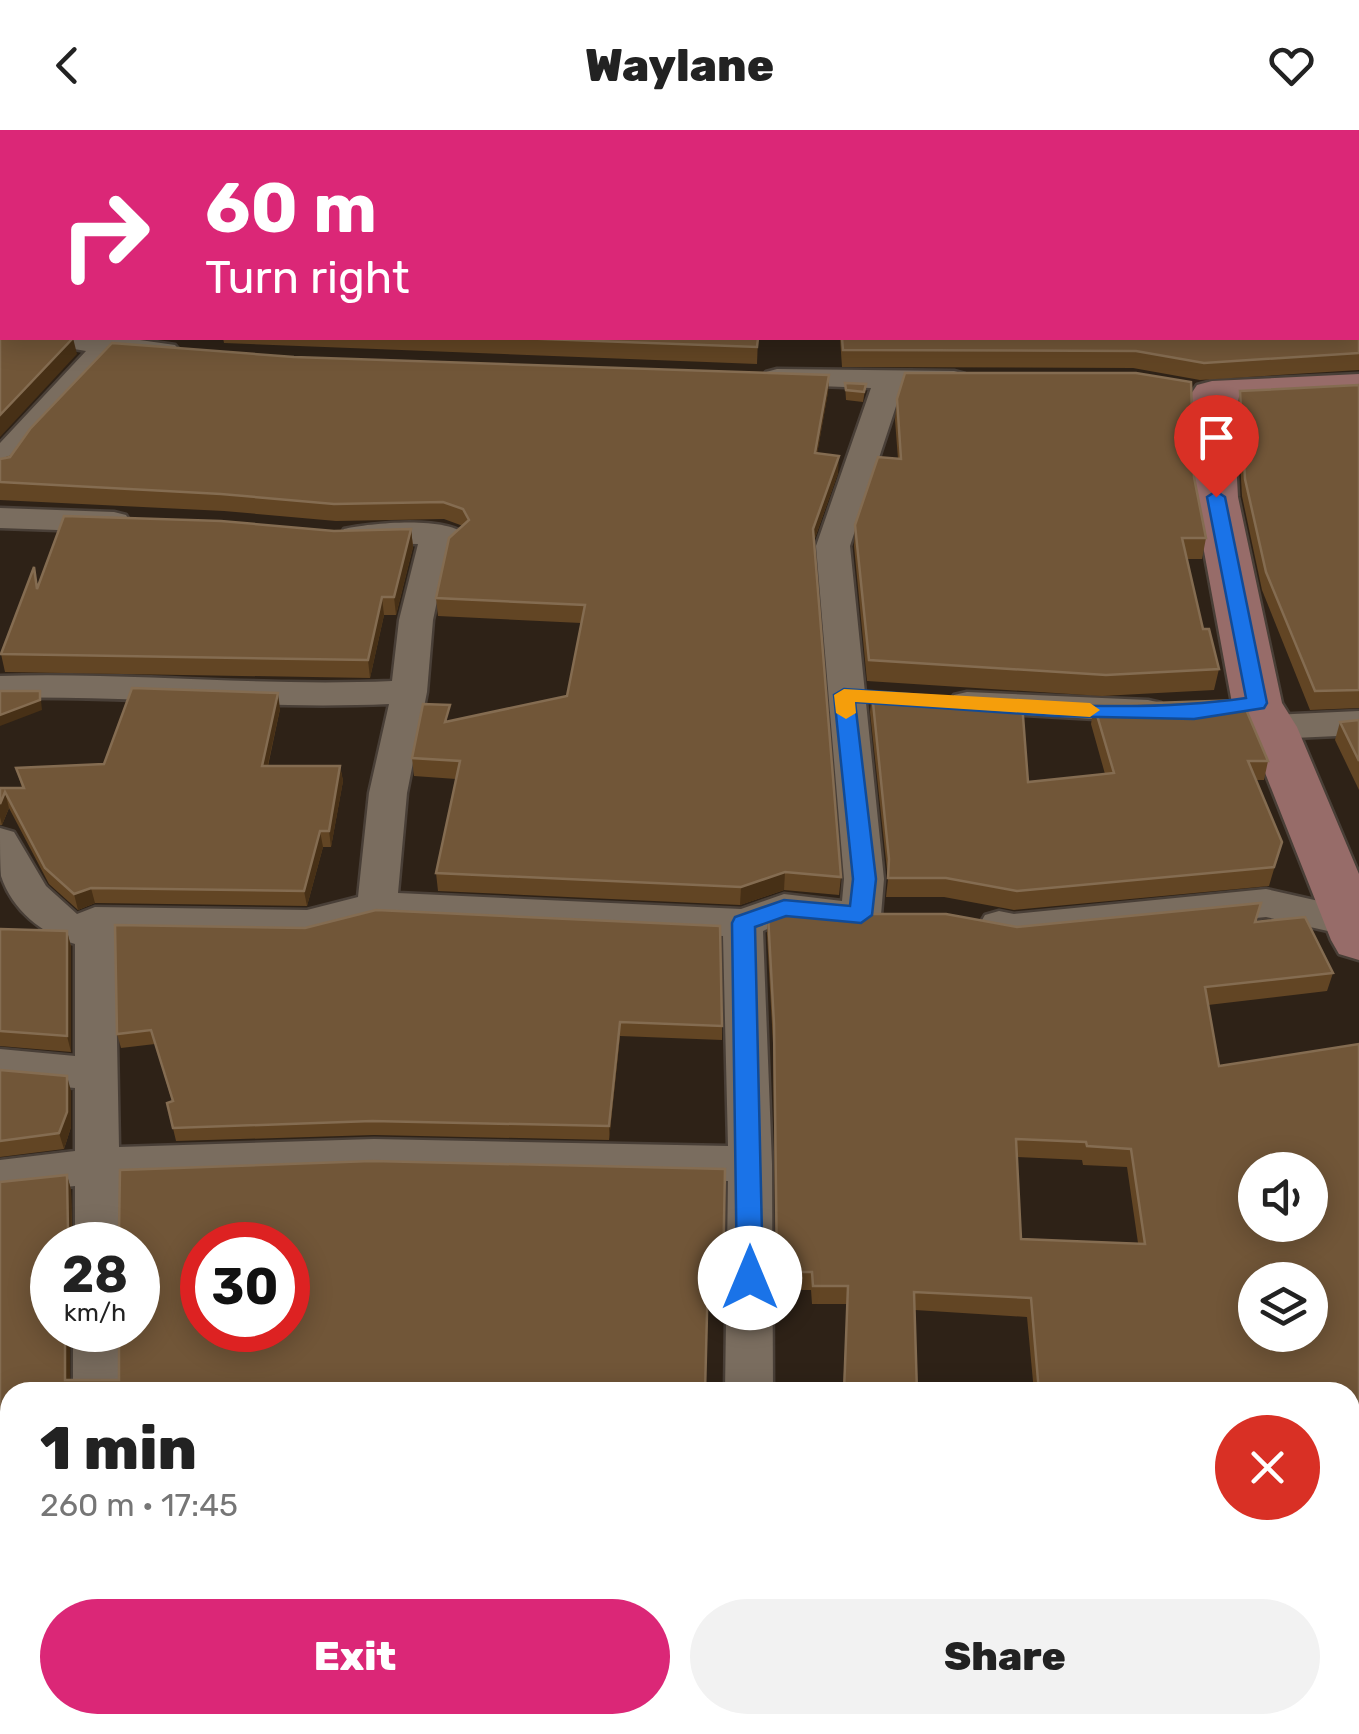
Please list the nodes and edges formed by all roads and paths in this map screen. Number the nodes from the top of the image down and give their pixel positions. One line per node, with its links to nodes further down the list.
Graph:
1 (73, 340): 2 (street)
2 (110, 344): 3 (street); 8 (street)
3 (190, 350)
4 (754, 377): 6 (street)
5 (988, 379): 6 (street)
6 (889, 381): 14 (street)
7 (1359, 386): 18 (street)
8 (0, 465)
9 (0, 518): 10 (street)
10 (149, 523)
11 (318, 534): 13 (street)
12 (0, 686): 13 (street)
13 (408, 692): 21 (street)
14 (844, 695): 15 (street); 24 (street)
15 (882, 698)
16 (940, 702): 17 (street)
17 (1174, 712)
18 (1251, 712): 19 (street); 25 (street)
19 (1359, 723)
20 (7, 862): 23 (street)
21 (377, 906): 23 (street); 24 (street)
22 (962, 918): 25 (street)
23 (96, 921): 27 (street)
24 (744, 923): 29 (street)
25 (1356, 929)
26 (0, 1065): 27 (street)
27 (97, 1076): 28 (street)
28 (98, 1164): 29 (street); 30 (street); 31 (street)
29 (750, 1164): 34 (street)
30 (0, 1177)
31 (98, 1222)
32 (98, 1352): 33 (street)
33 (97, 1382)
34 (750, 1382)

